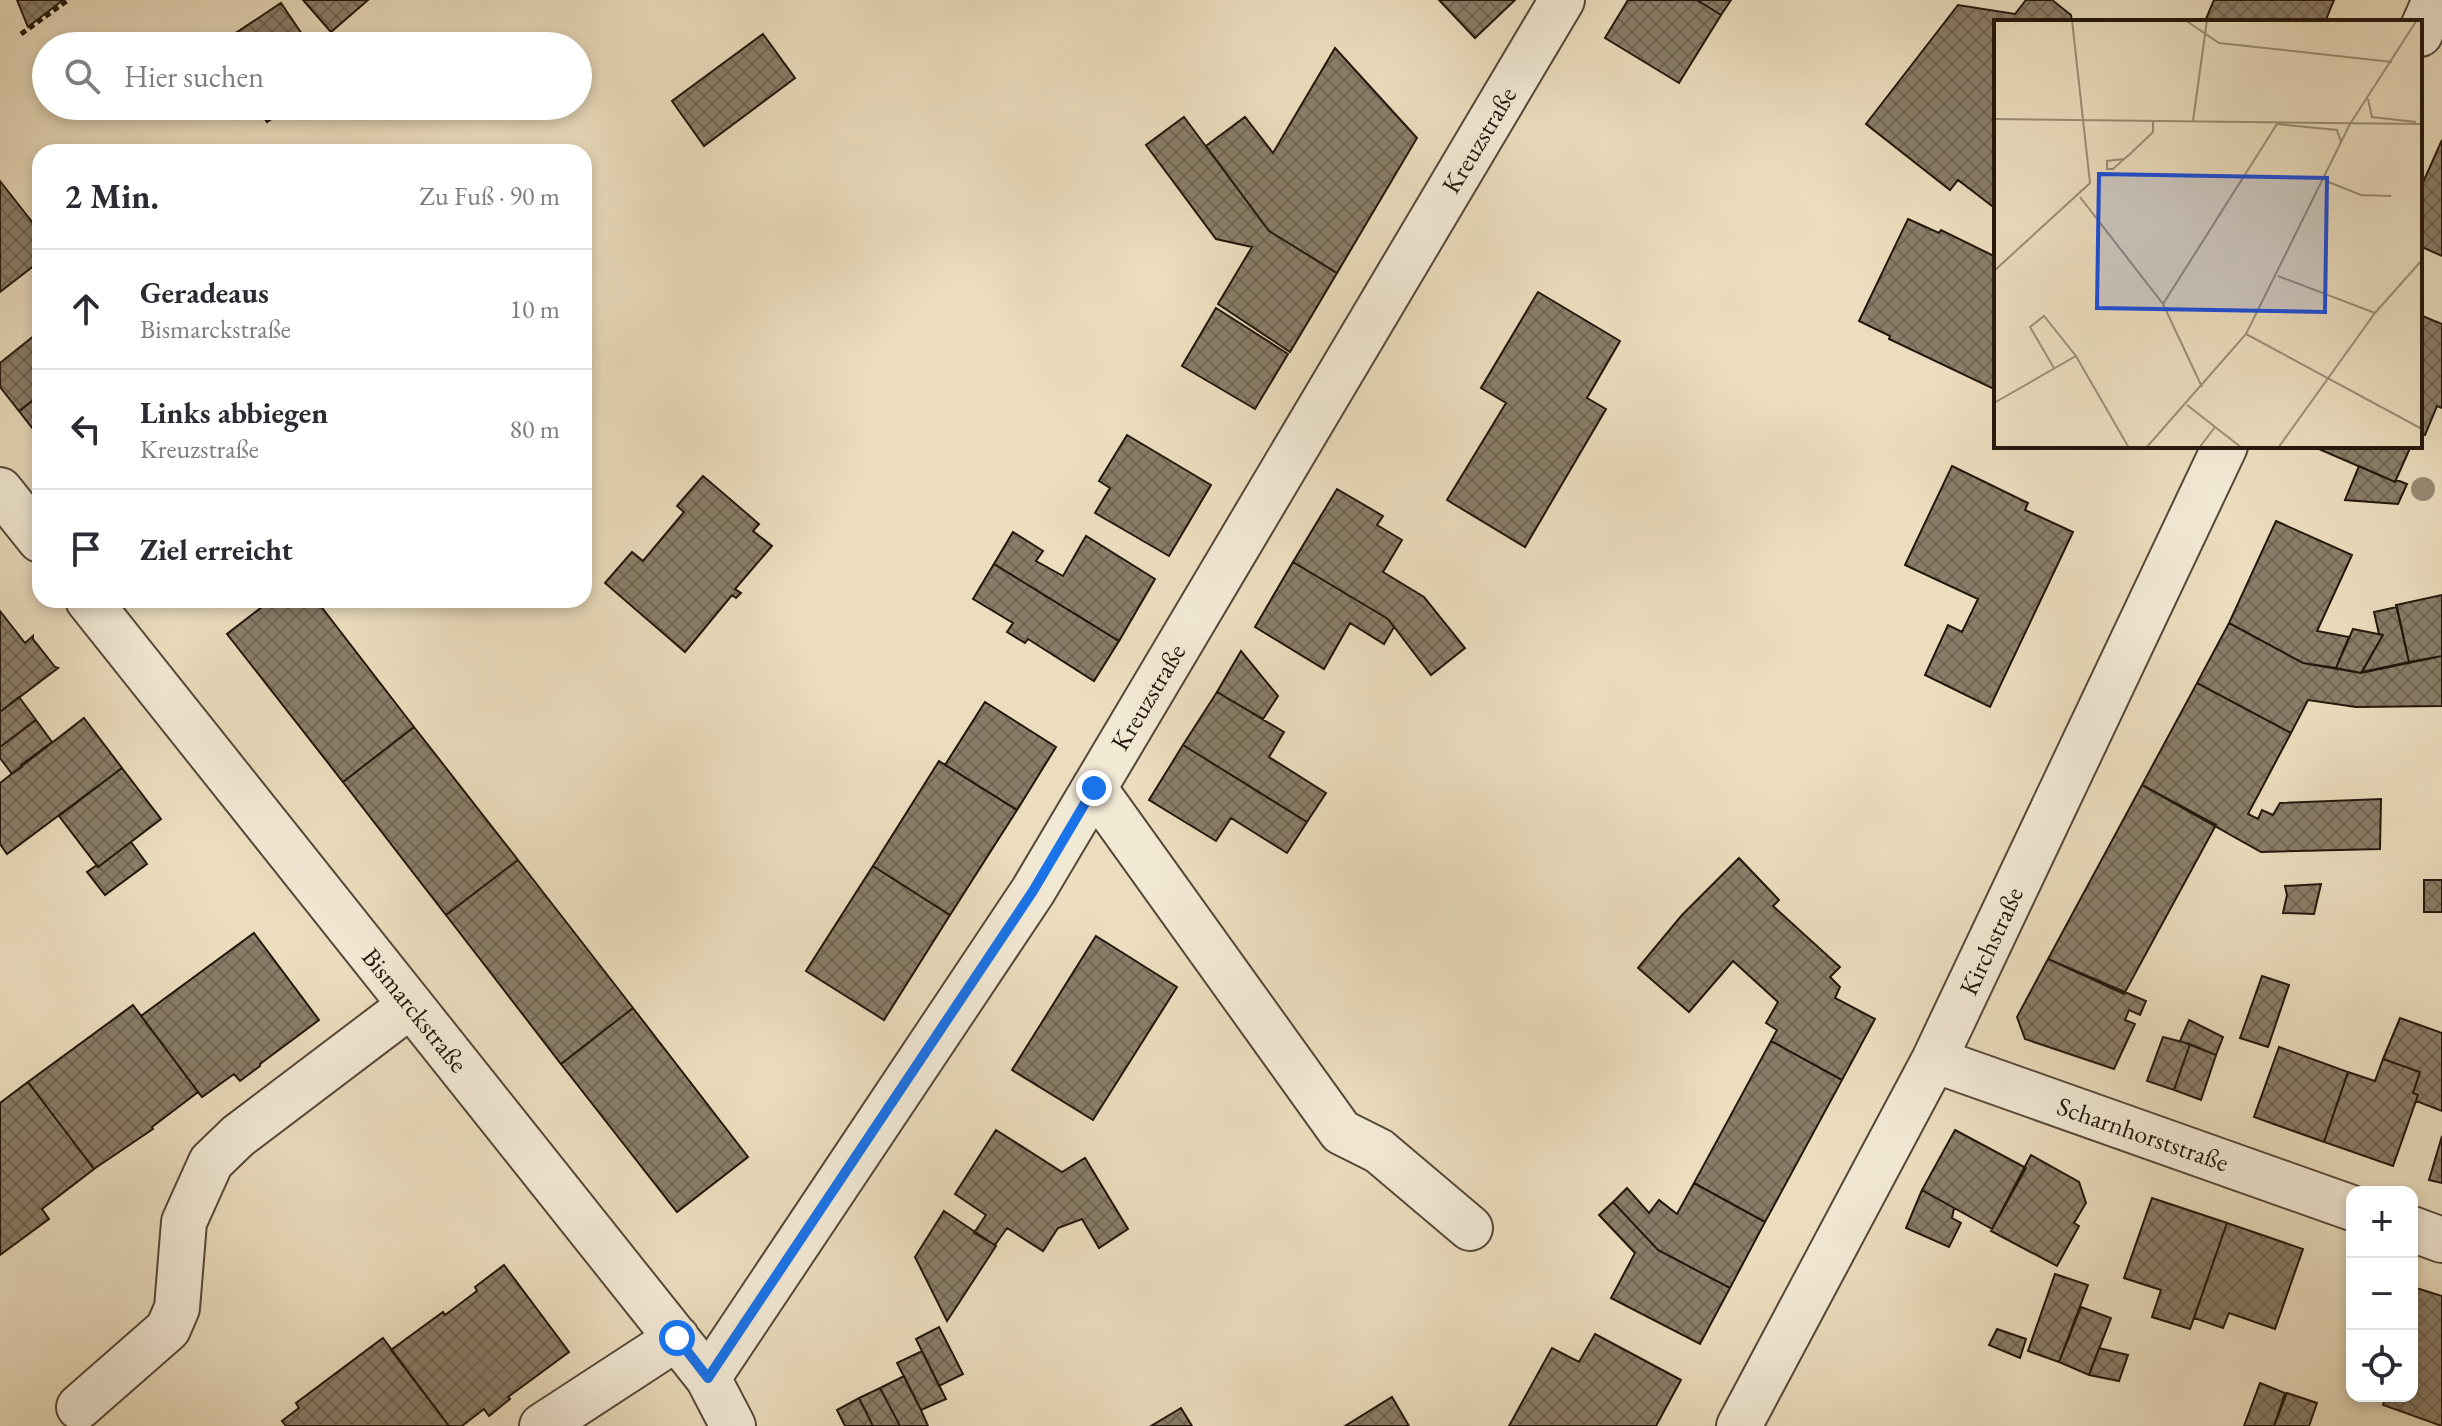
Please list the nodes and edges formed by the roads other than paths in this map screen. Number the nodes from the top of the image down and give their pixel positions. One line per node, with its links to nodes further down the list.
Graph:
1 (1562, 0): 6 (street, Kreuzstraße)
2 (2224, 448): 8 (street, Kirchstraße)
3 (0, 490): 4 (street)
4 (32, 530)
5 (94, 608): 7 (street, Bismarckstraße)
6 (1094, 788): 10 (street); 14 (street, Kreuzstraße)
7 (411, 1005): 13 (street, Bismarckstraße); 15 (street)
8 (1934, 1060): 9 (street, Scharnhorststraße); 18 (street, Kirchstraße)
9 (2346, 1206)
10 (1470, 1228)
11 (2418, 1231): 12 (street)
12 (2442, 1240)
13 (677, 1338): 14 (street, Bismarckstraße); 16 (street)
14 (708, 1378): 17 (street, Bismarckstraße)
15 (79, 1407)
16 (542, 1426)
17 (733, 1426)
18 (1739, 1426)

